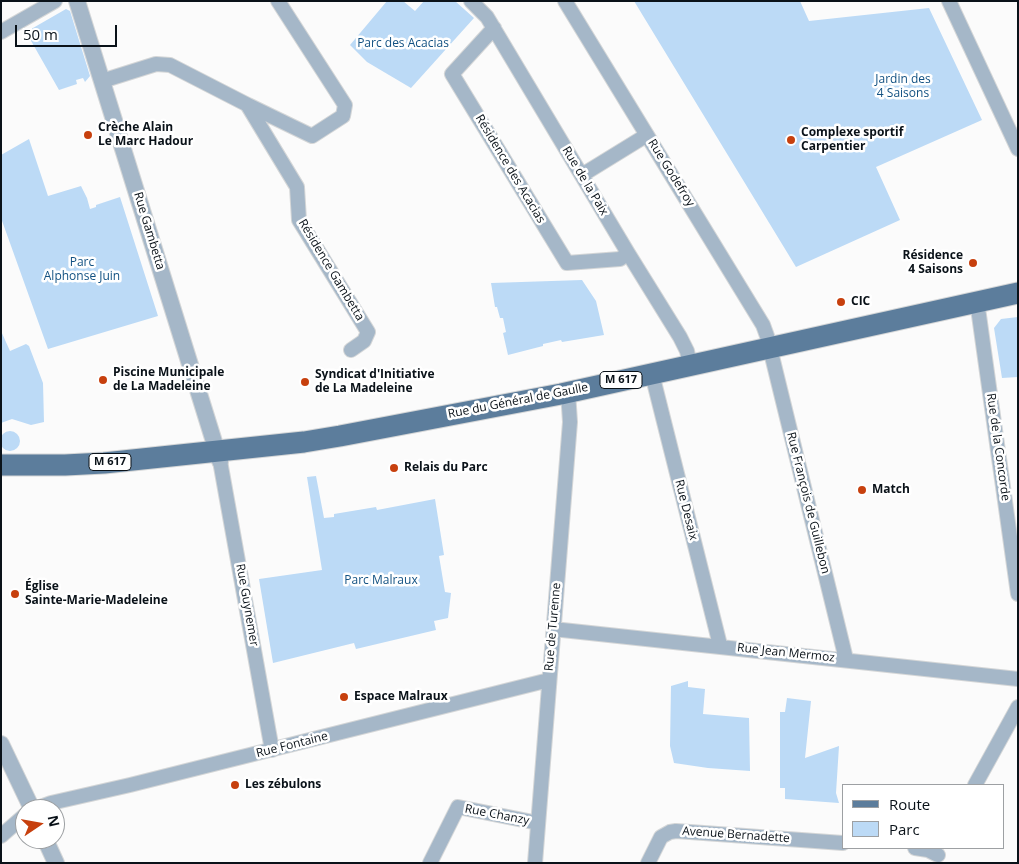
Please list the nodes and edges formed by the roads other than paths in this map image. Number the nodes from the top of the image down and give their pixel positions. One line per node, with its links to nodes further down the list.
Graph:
1 (55, 1): 8 (street)
2 (77, 1): 9 (street, Rue Gambetta)
3 (278, 1): 10 (street)
4 (471, 1): 7 (street, Rue de la Paix)
5 (565, 1): 11 (street, Rue Godefroy)
6 (949, 1): 12 (street)
7 (494, 28): 13 (street, Rue de la Paix); 14 (street, Résidence des Acacias)
8 (1, 32)
9 (102, 81): 10 (street); 23 (street, Rue Gambetta)
10 (248, 105): 19 (street, Résidence Gambetta)
11 (647, 135): 13 (street); 18 (street, Rue Godefroy)
12 (1018, 149)
13 (582, 175): 14 (street, Rue de la Paix)
14 (628, 253): 20 (street, Rue de la Paix)
15 (1018, 293): 17 (main road, Rue du Général de Gaulle / M 617)
16 (1018, 303): 17 (main road, Rue du Général de Gaulle / M 617)
17 (978, 304): 18 (main road, Rue du Général de Gaulle / M 617); 26 (street, Rue de la Concorde)
18 (770, 348): 20 (main road, Rue du Général de Gaulle / M 617); 29 (street, Rue François de Guillebon)
19 (351, 350)
20 (690, 365): 21 (main road, Rue du Général de Gaulle / M 617)
21 (652, 374): 22 (main road, Rue du Général de Gaulle / M 617); 28 (street, Rue Desaix)
22 (568, 392): 23 (main road, Rue du Général de Gaulle / M 617); 27 (street, Rue de Turenne)
23 (219, 456): 24 (main road, Rue du Général de Gaulle / M 617); 25 (main road, Rue du Général de Gaulle / M 617); 34 (street, Rue Guynemer)
24 (1, 465)
25 (1, 478)
26 (1018, 594)
27 (554, 629): 28 (street, Rue Jean Mermoz); 31 (street, Rue de Turenne)
28 (720, 646): 29 (street, Rue Jean Mermoz)
29 (846, 659): 30 (street, Rue Jean Mermoz)
30 (1018, 679)
31 (549, 680): 34 (street, Rue Fontaine); 38 (street, Rue de Turenne)
32 (1018, 707): 35 (street)
33 (1, 744): 36 (street)
34 (272, 750): 37 (street, Rue Fontaine)
35 (976, 784)
36 (28, 799)
37 (65, 800)
38 (538, 822): 46 (street, Rue Chanzy); 47 (street, Rue de Turenne)
39 (15, 824): 40 (street)
40 (1, 836)
41 (842, 843): 48 (street, Avenue Bernadette)
42 (50, 849): 45 (street)
43 (922, 849): 44 (street)
44 (937, 855)
45 (56, 863)
46 (430, 863)
47 (535, 863)
48 (648, 863)

